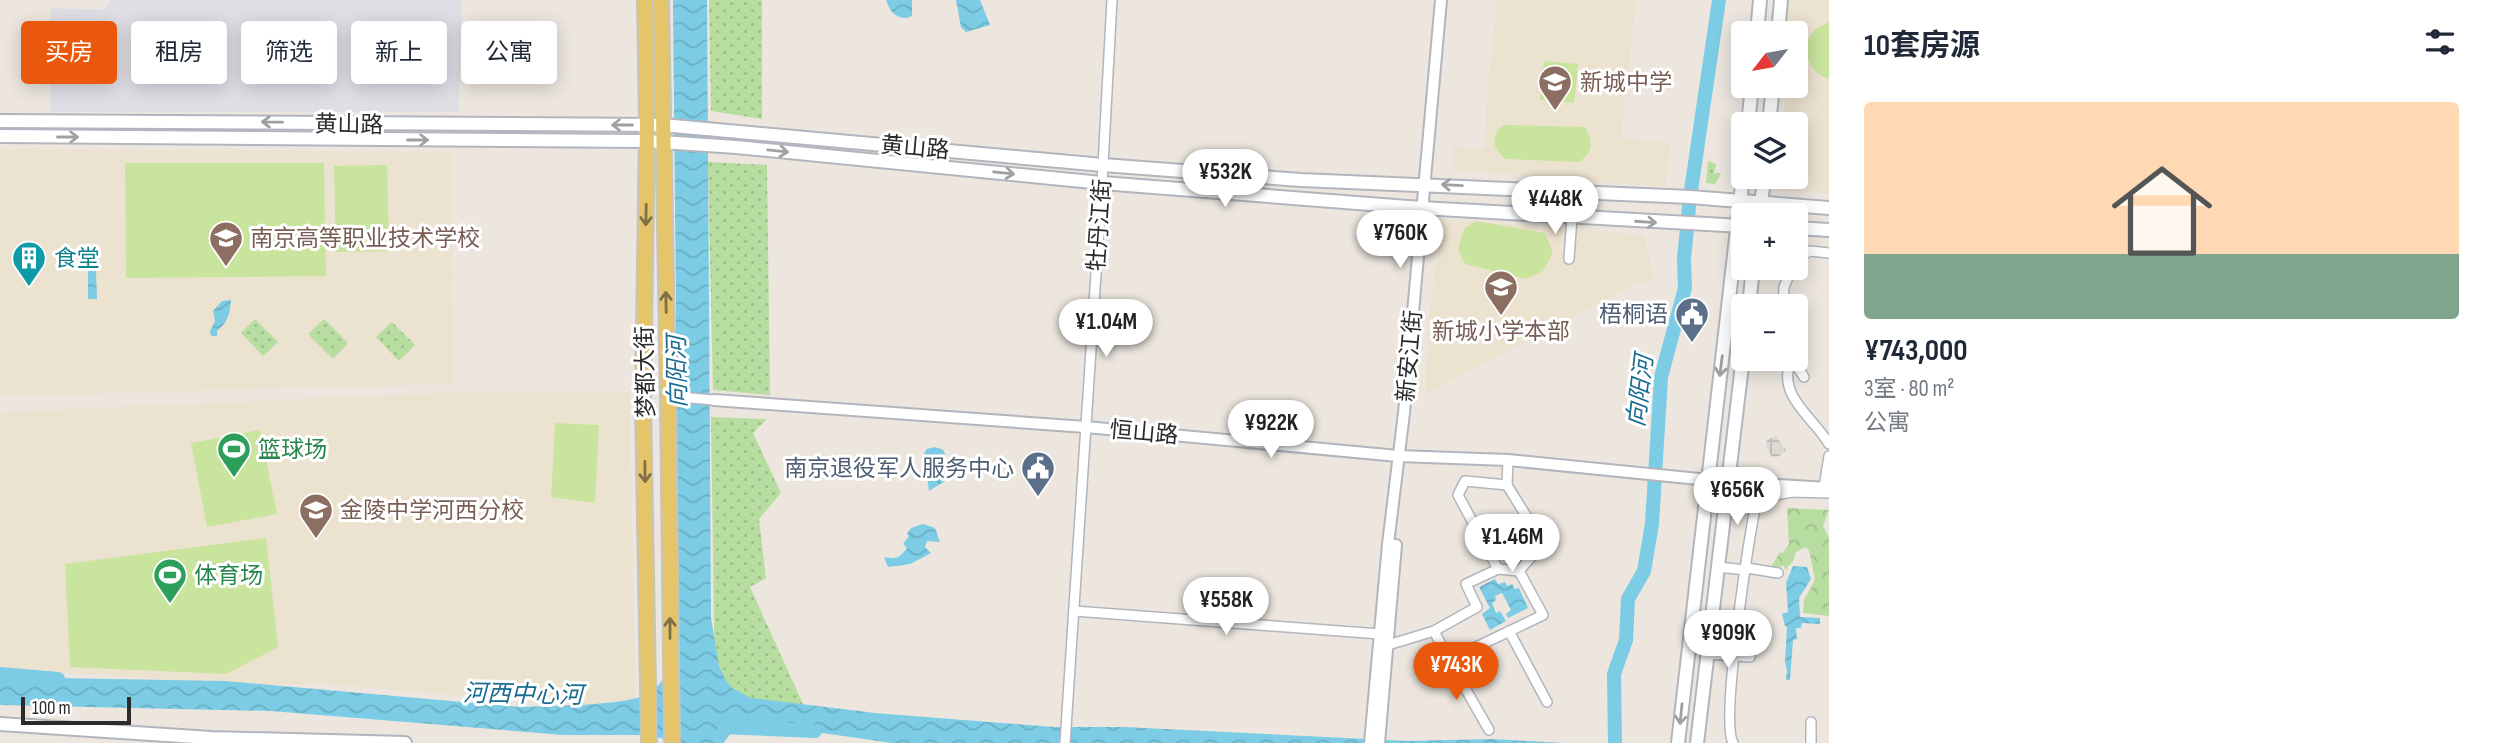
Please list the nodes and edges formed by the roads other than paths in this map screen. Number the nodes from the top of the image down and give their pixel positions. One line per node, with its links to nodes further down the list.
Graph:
1 (645, 0): 11 (main road, 梦都大街)
2 (661, 0): 10 (main road, 梦都大街)
3 (1112, 0): 15 (street, 牡丹江街)
4 (1441, 0): 17 (street, 新安江街)
5 (1760, 0): 7 (main road)
6 (1781, 0): 8 (main road)
7 (1758, 21)
8 (1778, 21)
9 (0, 121): 11 (main road, 黄山路, one-way to 9)
10 (662, 125): 11 (main road, 黄山路); 14 (main road, 梦都大街); 15 (main road, 黄山路)
11 (647, 126): 13 (main road, 梦都大街)
12 (0, 136): 13 (main road, 黄山路, one-way to 13)
13 (646, 141): 14 (main road, 黄山路); 71 (main road, 梦都大街, one-way to 71)
14 (663, 143): 16 (main road, 黄山路, one-way to 16); 36 (main road, 梦都大街, one-way to 14)
15 (1103, 165): 16 (street, 牡丹江街); 17 (main road, 黄山路)
16 (1102, 183): 21 (main road, 黄山路); 38 (street, 牡丹江街)
17 (1423, 184): 19 (main road, 黄山路, one-way to 17); 21 (street, 新安江街)
18 (1742, 189): 19 (main road)
19 (1741, 201): 20 (main road, 黄山路)
20 (1746, 203)
21 (1421, 208): 24 (main road, 黄山路); 40 (street, 新安江街)
22 (1808, 208): 23 (main road, 黄山路)
23 (1829, 208)
24 (1573, 217): 25 (main road, 黄山路, one-way to 25); 30 (street)
25 (1731, 226)
26 (1808, 229): 27 (main road)
27 (1829, 230)
28 (1808, 252): 29 (street)
29 (1829, 253)
30 (1569, 259)
31 (1733, 280): 43 (main road, one-way to 43)
32 (1741, 371): 44 (main road)
33 (1787, 371): 39 (street)
34 (1800, 371): 35 (street)
35 (1804, 377)
36 (668, 396): 37 (street, 恒山路); 72 (main road, 梦都大街, one-way to 36)
37 (714, 400): 38 (street, 恒山路)
38 (1086, 427): 40 (street, 恒山路); 53 (street, 牡丹江街)
39 (1829, 444)
40 (1398, 456): 42 (street, 恒山路); 47 (street, 新安江街)
41 (1829, 456): 46 (street)
42 (1508, 460): 43 (street, 恒山路); 45 (street)
43 (1708, 479): 44 (street, 恒山路); 76 (main road, one-way to 76)
44 (1729, 482): 46 (street, 恒山路); 48 (main road)
45 (1507, 485): 49 (street); 51 (street)
46 (1827, 489): 50 (street)
47 (1388, 544): 56 (street, 新安江街); 57 (street, 新安江街)
48 (1718, 567): 50 (street); 58 (main road)
49 (1498, 569): 51 (street); 54 (street)
50 (1747, 569): 52 (street); 59 (street)
51 (1519, 571): 55 (street)
52 (1779, 573)
53 (1074, 611): 56 (street); 73 (street, 牡丹江街)
54 (1434, 631): 57 (street); 61 (street)
55 (1509, 631): 61 (street); 62 (street)
56 (1380, 634): 65 (street, 新安江街)
57 (1388, 645): 65 (street, 新安江街)
58 (1708, 654): 59 (street); 77 (main road)
59 (1733, 656): 60 (street); 78 (street)
60 (1750, 657)
61 (1448, 660): 66 (street)
62 (1547, 702)
63 (1811, 722): 79 (street)
64 (0, 724): 67 (main road)
65 (1376, 728): 74 (street, 新安江街); 75 (street, 新安江街)
66 (1489, 730)
67 (143, 739): 68 (main road)
68 (237, 741): 69 (main road)
69 (295, 741): 70 (main road)
70 (405, 743)
71 (649, 743)
72 (672, 743)
73 (1065, 743)
74 (1370, 743)
75 (1379, 743)
76 (1678, 743)
77 (1697, 743)
78 (1732, 743)
79 (1811, 743)

